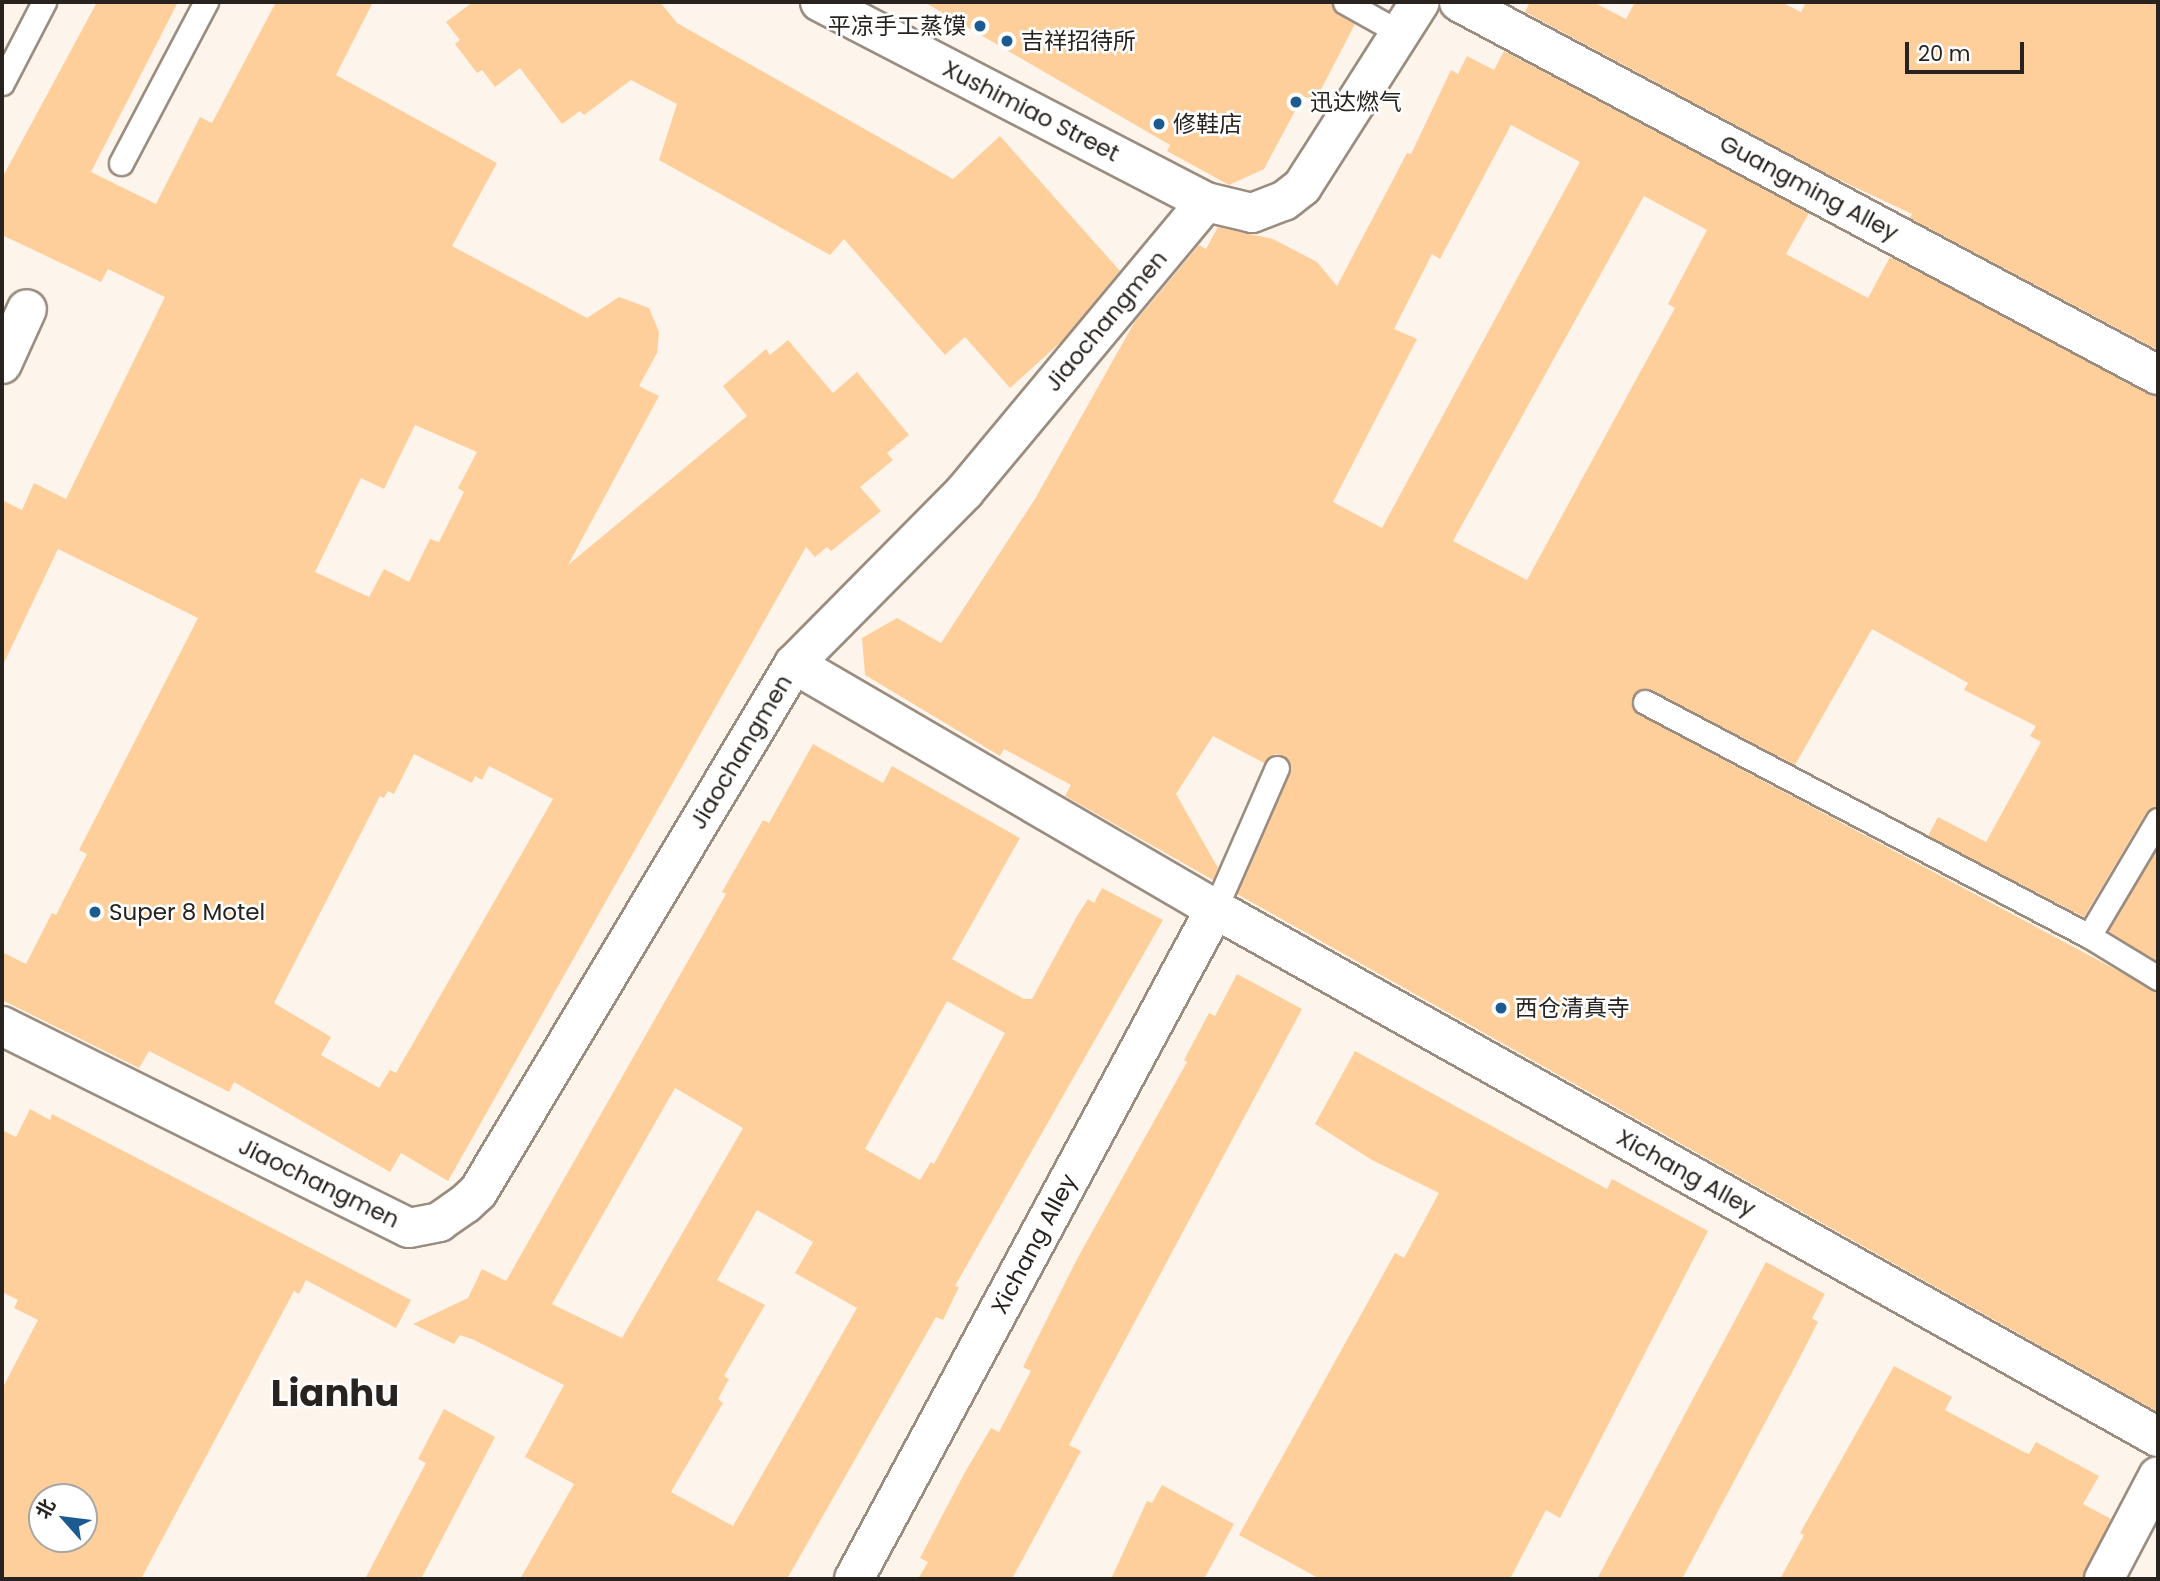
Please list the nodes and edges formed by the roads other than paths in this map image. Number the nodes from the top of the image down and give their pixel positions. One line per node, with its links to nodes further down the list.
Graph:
1 (44, 2): 7 (lane)
2 (206, 2): 8 (lane)
3 (820, 2): 9 (street, Xushimiao Street)
4 (1346, 2): 6 (lane)
5 (1459, 2): 12 (street, Guangming Alley)
6 (1411, 18): 9 (street)
7 (2, 83)
8 (121, 163)
9 (1206, 202): 13 (street, Jiaochangmen)
10 (27, 309): 11 (street)
11 (2, 364)
12 (2158, 375)
13 (794, 664): 17 (street, Xichang Alley); 20 (street, Jiaochangmen)
14 (1645, 702): 18 (lane)
15 (1277, 768): 17 (lane)
16 (2158, 820): 18 (lane)
17 (1215, 909): 21 (street, Xichang Alley); 23 (street, Xichang Alley)
18 (2089, 936): 19 (lane)
19 (2158, 978)
20 (2, 1026)
21 (2158, 1437)
22 (2158, 1476): 24 (street)
23 (854, 1579)
24 (2104, 1579)

